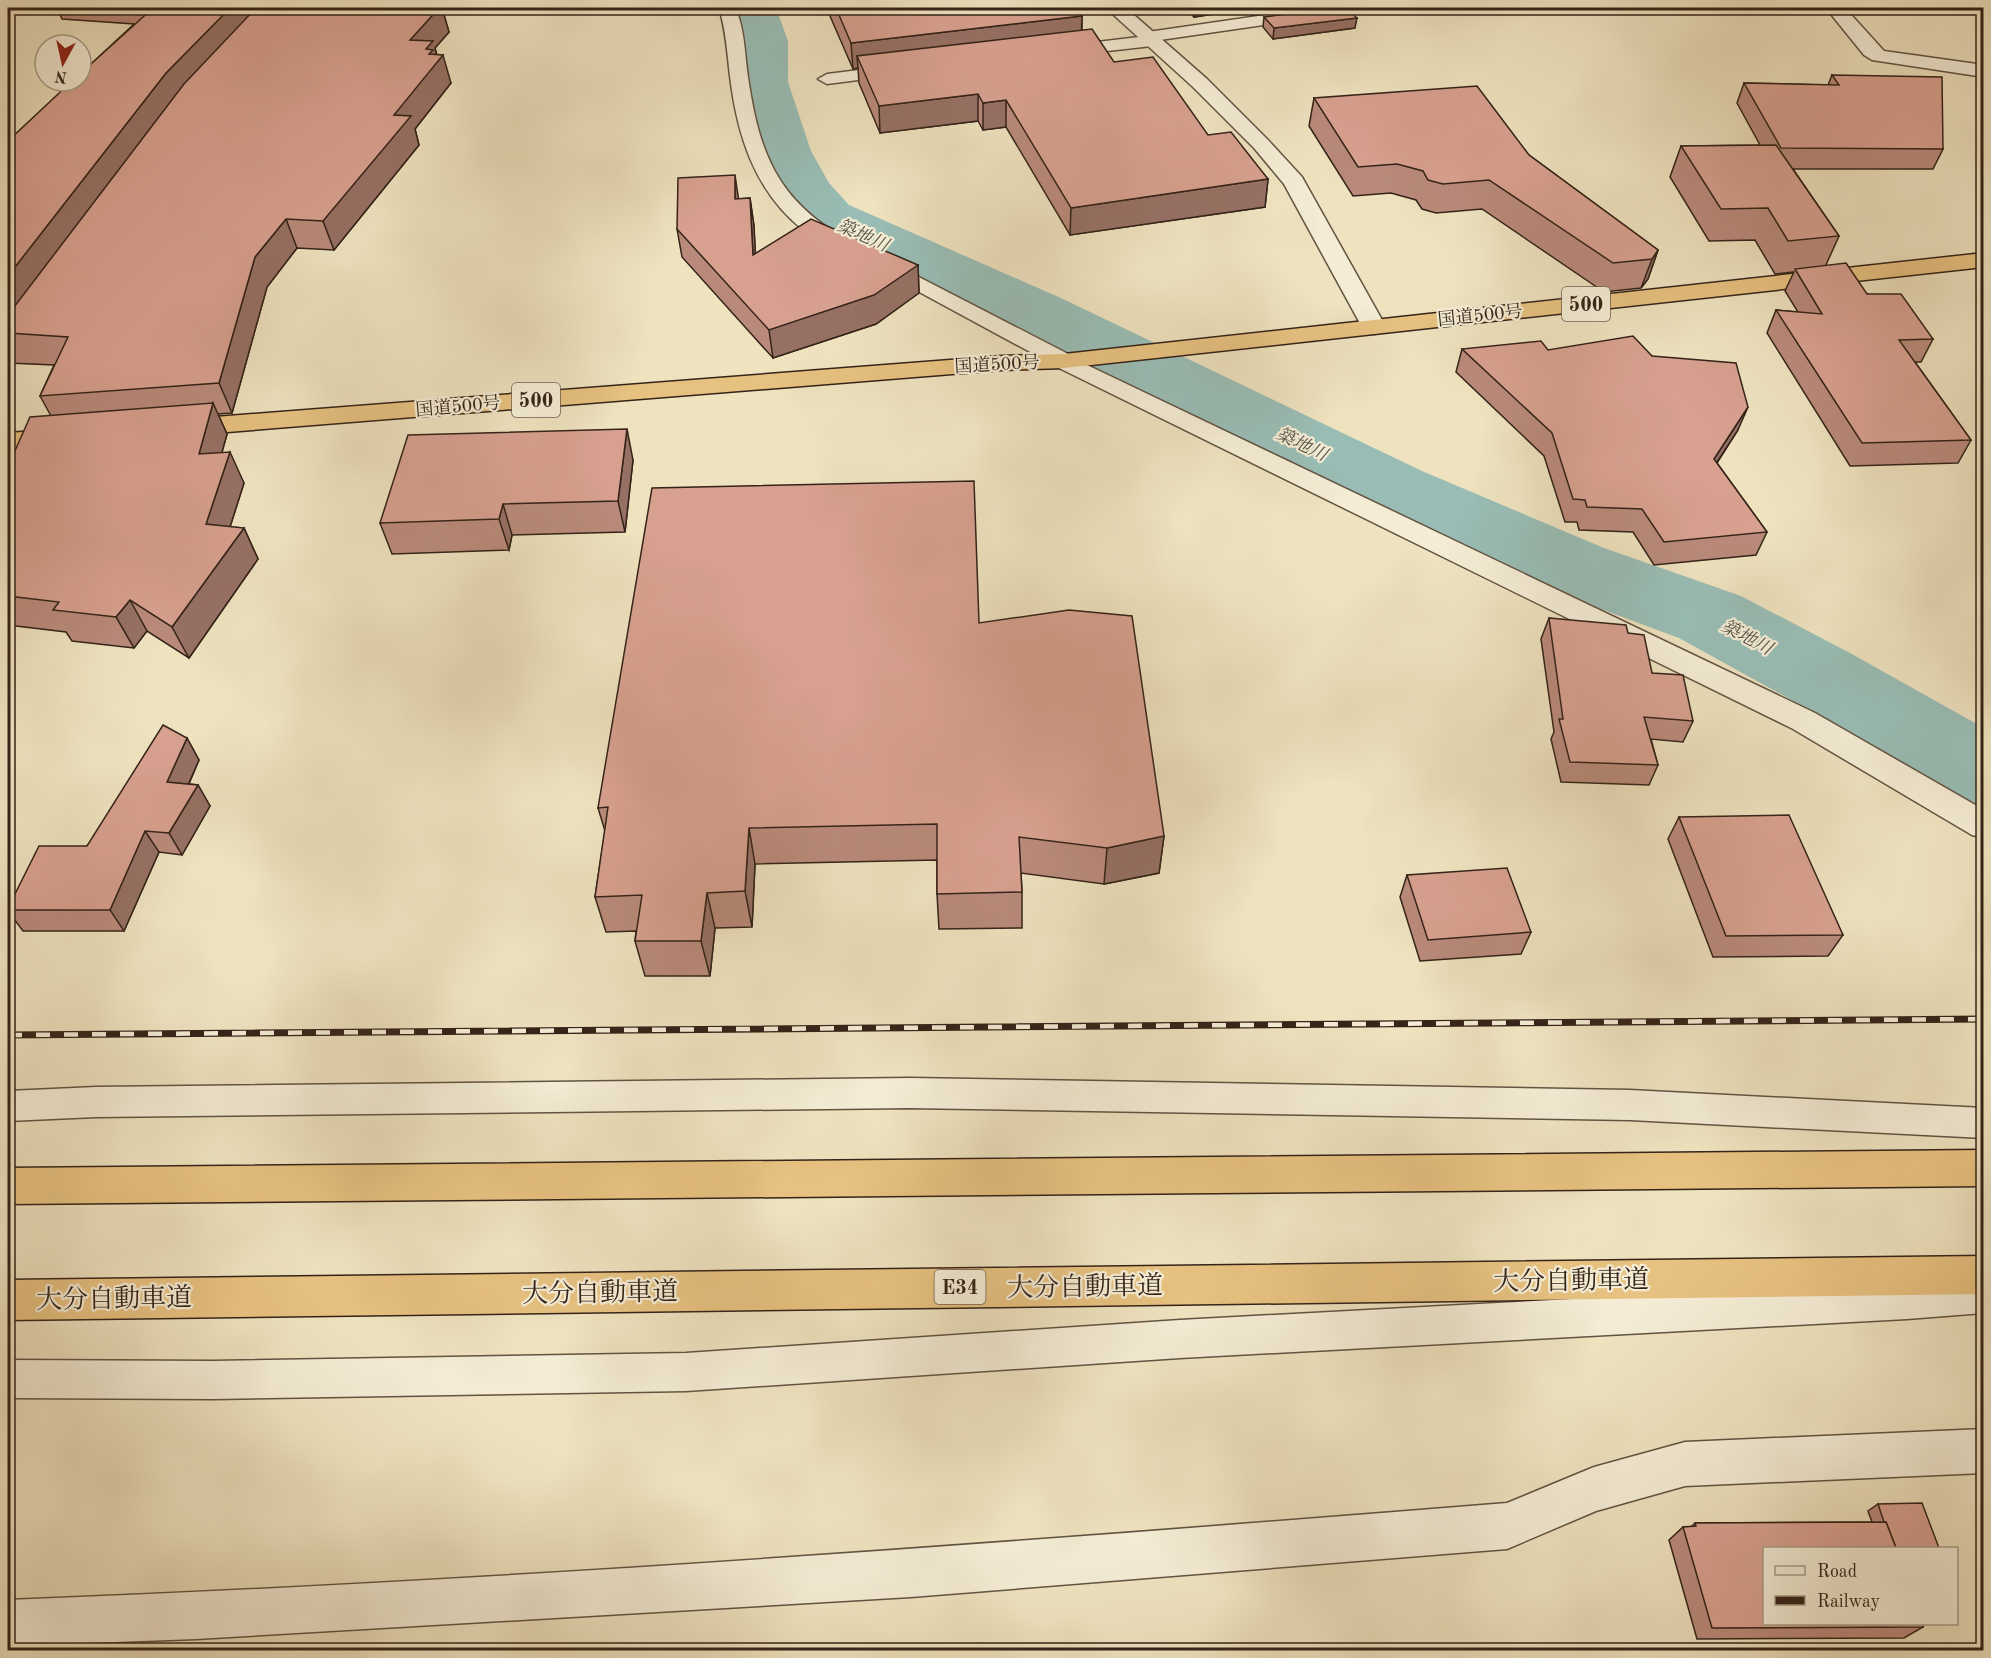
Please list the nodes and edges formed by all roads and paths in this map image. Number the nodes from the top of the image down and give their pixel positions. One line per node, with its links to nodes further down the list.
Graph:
1 (727, 8): 14 (lane)
2 (845, 8): 6 (lane)
3 (1115, 8): 7 (street)
4 (1345, 8): 7 (lane)
5 (1835, 8): 10 (street)
6 (826, 10)
7 (1150, 39): 8 (lane); 13 (street)
8 (1048, 53)
9 (920, 68): 11 (lane)
10 (1983, 71)
11 (827, 79)
12 (1983, 260): 13 (highway, 国道500号 / 500)
13 (1374, 327): 14 (highway, 国道500号 / 500)
14 (1064, 361): 15 (highway, 国道500号 / 500); 18 (street)
15 (150, 430)
16 (90, 435): 17 (highway)
17 (8, 441)
18 (1983, 826)
19 (8, 1106): 20 (lane)
20 (1983, 1123)
21 (1983, 1168): 22 (highway)
22 (8, 1186)
23 (1983, 1275): 24 (highway, 大分自動車道 / E34)
24 (1910, 1288): 25 (lane); 26 (highway, 大分自動車道 / E34); 27 (lane)
25 (1983, 1295)
26 (8, 1300)
27 (8, 1379)
28 (1983, 1451): 29 (street)
29 (8, 1623)

